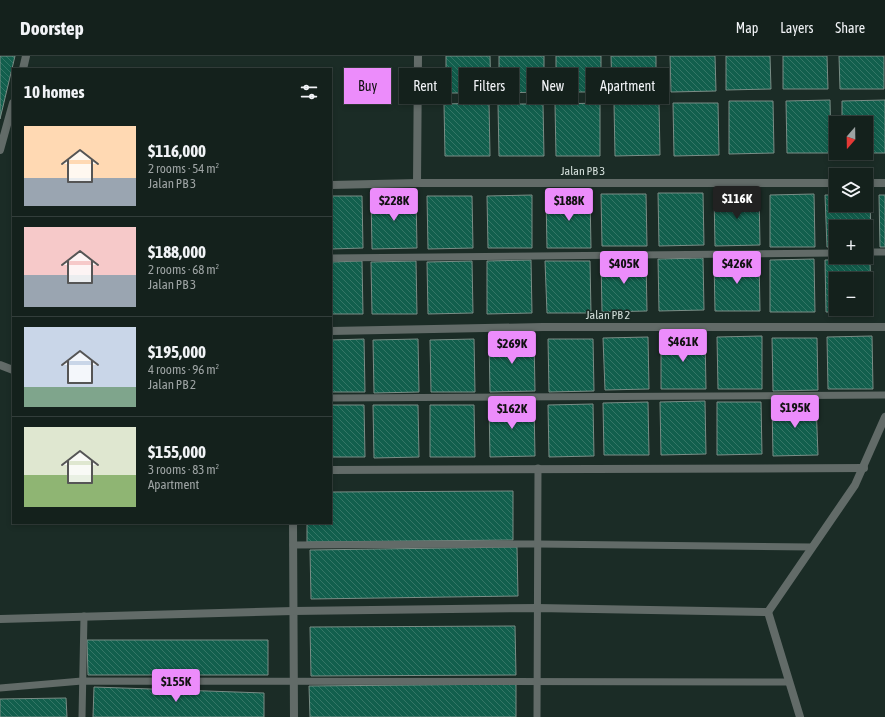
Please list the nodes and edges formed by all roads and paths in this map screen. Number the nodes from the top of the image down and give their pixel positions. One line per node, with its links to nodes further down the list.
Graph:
1 (26, 56): 3 (street)
2 (418, 56): 6 (street)
3 (23, 68)
4 (12, 107): 5 (street)
5 (0, 150)
6 (417, 183): 7 (street, Jalan PB 3); 10 (street, Jalan PB 3)
7 (829, 183)
8 (873, 183): 9 (street)
9 (885, 183)
10 (332, 185)
11 (873, 252): 12 (lane)
12 (885, 252)
13 (829, 253): 14 (lane)
14 (332, 258)
15 (885, 327): 16 (street, Jalan PB 2)
16 (332, 331)
17 (0, 365): 18 (street)
18 (12, 370)
19 (885, 395): 20 (lane)
20 (332, 398)
21 (885, 417): 23 (street)
22 (538, 468): 23 (street); 24 (street); 26 (lane)
23 (864, 468): 28 (street)
24 (332, 470)
25 (293, 524): 27 (street)
26 (538, 544): 27 (lane); 28 (lane); 29 (lane)
27 (293, 545): 30 (street)
28 (812, 547): 31 (street)
29 (537, 608): 30 (street); 31 (street); 35 (lane)
30 (293, 611): 32 (street); 36 (street)
31 (768, 612): 37 (street)
32 (84, 616): 33 (street); 34 (lane)
33 (0, 619)
34 (82, 681): 36 (lane); 38 (lane); 39 (lane)
35 (538, 681): 36 (lane); 37 (lane); 41 (lane)
36 (294, 682): 40 (street)
37 (789, 682): 42 (street)
38 (0, 688)
39 (82, 717)
40 (294, 717)
41 (538, 717)
42 (800, 717)

